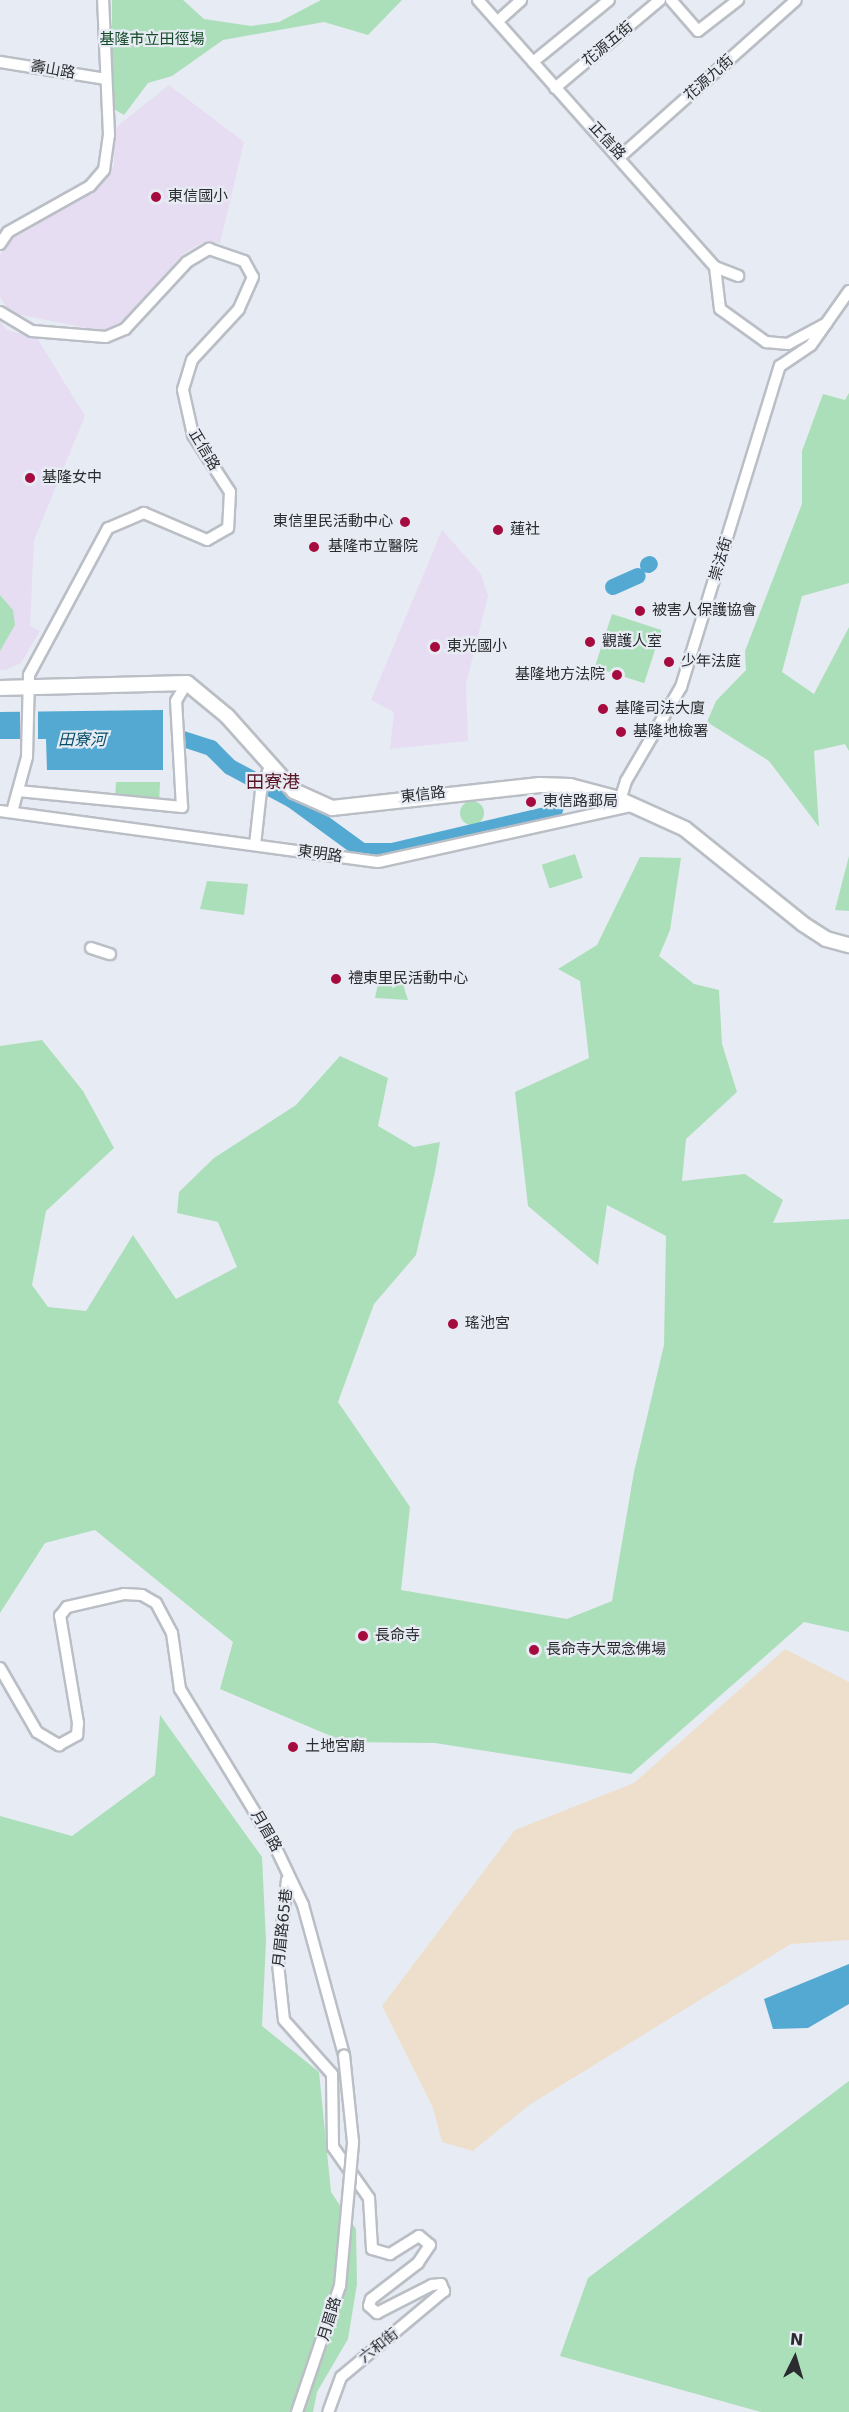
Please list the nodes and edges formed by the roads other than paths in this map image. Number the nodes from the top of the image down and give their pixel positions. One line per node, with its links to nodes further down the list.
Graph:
1 (103, 0): 12 (street)
2 (478, 0): 9 (street, 正信路)
3 (521, 0): 9 (street)
4 (609, 0): 11 (street)
5 (660, 0): 13 (street, 花源五街)
6 (671, 0): 7 (street)
7 (738, 0)
8 (796, 0): 14 (street, 花源九街)
9 (498, 21): 11 (street, 正信路)
10 (0, 62): 12 (street, 壽山路)
11 (533, 62): 13 (street, 正信路)
12 (106, 79): 15 (street)
13 (555, 88): 14 (street, 正信路)
14 (621, 156): 16 (street, 正信路)
15 (0, 244)
16 (715, 267): 17 (street, 正信路); 20 (street)
17 (738, 276)
18 (849, 291): 20 (street, 崇法街)
19 (0, 312): 23 (street, 正信路)
20 (832, 320): 26 (street, 崇法街)
21 (187, 683): 23 (main road); 24 (main road, 東信路); 25 (street)
22 (0, 688): 23 (main road)
23 (27, 688): 25 (street)
24 (267, 771): 26 (main road, 東信路); 29 (street)
25 (18, 791): 28 (street)
26 (618, 804): 29 (street, 東明路); 30 (main road, 東信路)
27 (0, 811): 28 (street, 東明路)
28 (12, 812): 29 (street, 東明路)
29 (255, 845)
30 (849, 945)
31 (91, 948): 32 (street)
32 (110, 954)
33 (0, 1668): 34 (street, 月眉路)
34 (285, 1866): 35 (street, 月眉路65巷); 36 (street, 月眉路, bridge)
35 (444, 2291): 37 (street, 六和街)
36 (297, 2412)
37 (328, 2412)

